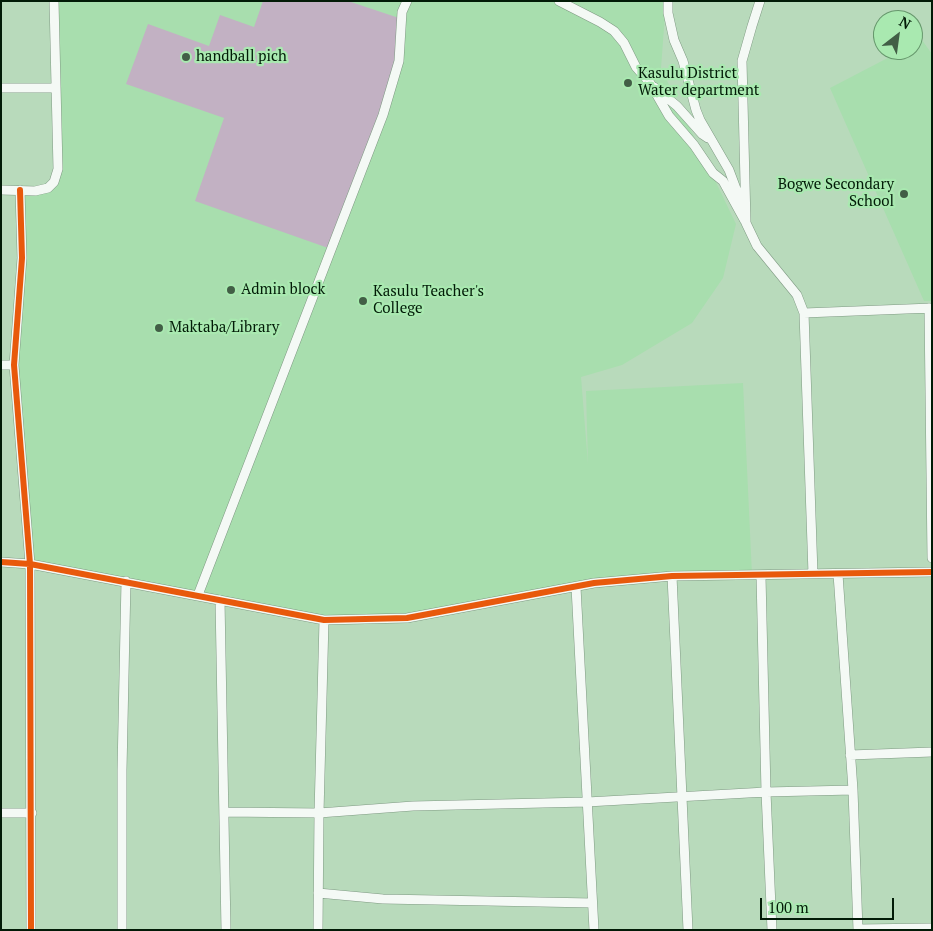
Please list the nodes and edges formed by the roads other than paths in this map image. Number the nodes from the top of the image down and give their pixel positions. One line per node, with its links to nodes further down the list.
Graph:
1 (54, 1): 8 (street)
2 (407, 1): 28 (street)
3 (559, 1): 6 (street)
4 (668, 1): 9 (street)
5 (760, 1): 13 (street)
6 (650, 83): 9 (street); 12 (street)
7 (1, 88): 8 (street)
8 (56, 88): 11 (street)
9 (713, 141): 12 (street)
10 (1, 190): 11 (street)
11 (20, 190): 17 (street)
12 (740, 213): 13 (street)
13 (746, 223): 15 (street)
14 (930, 308): 15 (street); 18 (street)
15 (804, 313): 22 (street)
16 (1, 365): 17 (street)
17 (14, 365): 20 (street)
18 (932, 558)
19 (1, 562): 20 (street)
20 (30, 564): 26 (street); 40 (street)
21 (932, 572): 23 (street)
22 (813, 574): 23 (street); 25 (street)
23 (838, 574): 32 (street)
24 (672, 576): 25 (street); 27 (street); 35 (street)
25 (761, 576): 34 (street)
26 (126, 581): 28 (street); 45 (street)
27 (576, 587): 30 (street); 36 (street)
28 (198, 595): 29 (street)
29 (220, 600): 30 (street); 37 (street)
30 (324, 620): 39 (street)
31 (932, 752): 32 (street)
32 (850, 755): 33 (street)
33 (852, 790): 34 (street); 51 (street)
34 (766, 792): 35 (street); 50 (street)
35 (681, 796): 36 (street); 49 (street)
36 (587, 802): 39 (street); 42 (street)
37 (224, 812): 39 (street); 46 (street)
38 (1, 813): 40 (street)
39 (319, 813): 41 (street)
40 (32, 814): 44 (street)
41 (318, 893): 42 (street); 47 (street)
42 (592, 903): 48 (street)
43 (932, 928): 51 (street)
44 (31, 930)
45 (122, 930)
46 (226, 930)
47 (318, 930)
48 (594, 930)
49 (688, 930)
50 (772, 930)
51 (858, 930)

